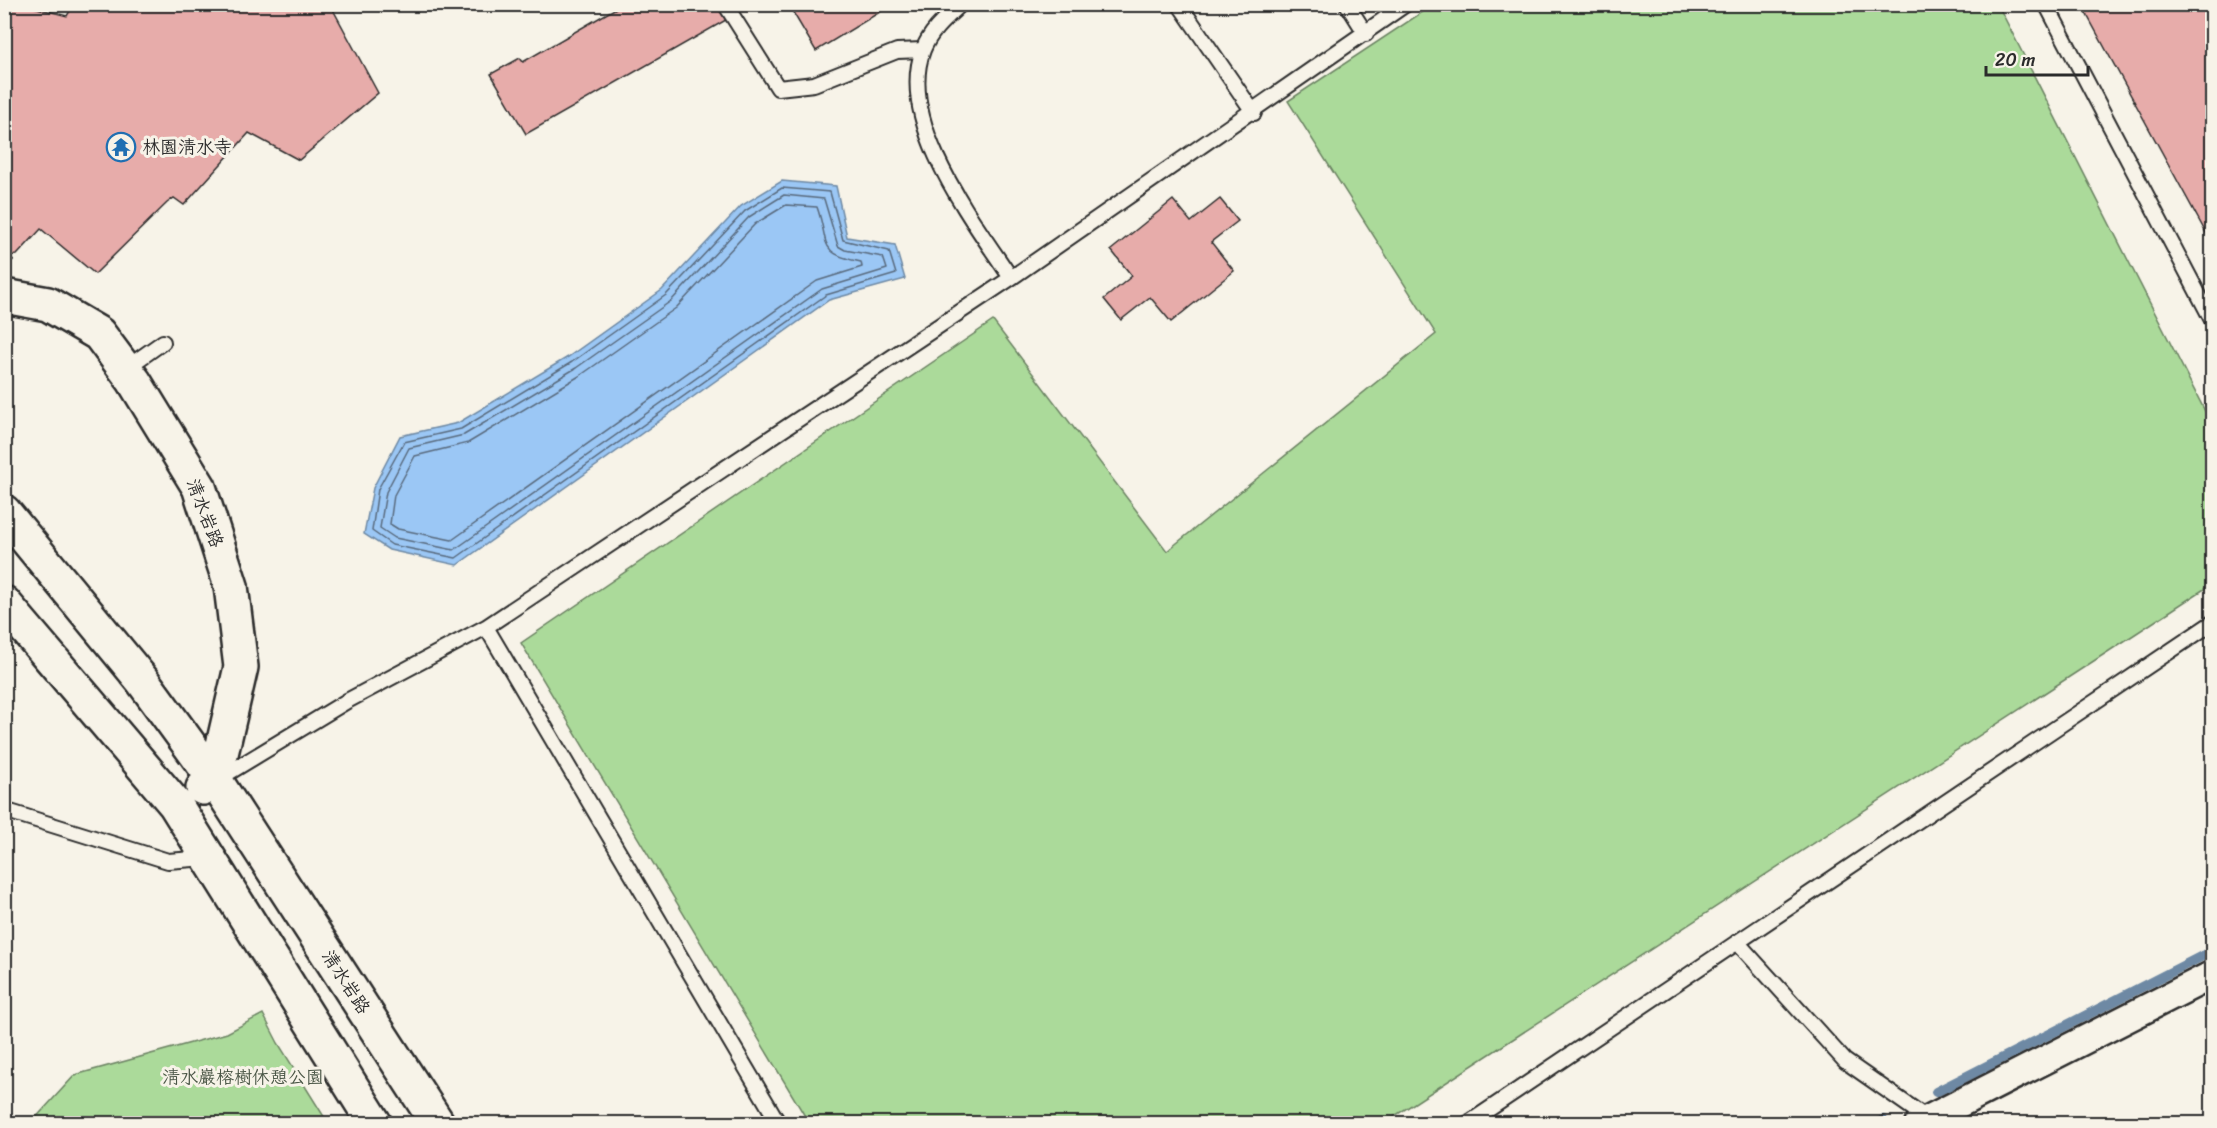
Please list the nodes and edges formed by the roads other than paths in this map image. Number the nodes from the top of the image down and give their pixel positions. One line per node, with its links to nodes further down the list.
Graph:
1 (725, 4): 8 (lane)
2 (961, 4): 8 (lane)
3 (1179, 4): 9 (lane)
4 (1347, 4): 7 (lane)
5 (1406, 4): 7 (lane)
6 (2046, 4): 12 (lane)
7 (1366, 34): 9 (lane)
8 (923, 50): 10 (lane)
9 (1254, 112): 10 (lane)
10 (1011, 278): 18 (lane)
11 (4, 296): 14 (street, 清水岩路)
12 (2212, 320)
13 (163, 342): 14 (lane)
14 (125, 369): 19 (street, 清水岩路)
15 (4, 512): 19 (street, 清水岩路)
16 (4, 603): 20 (street)
17 (2212, 622): 23 (lane)
18 (486, 627): 19 (lane); 28 (lane)
19 (215, 780): 20 (street); 27 (street, 清水岩路)
20 (175, 804): 22 (street)
21 (4, 810): 22 (lane)
22 (209, 857): 26 (street)
23 (1737, 942): 25 (lane); 29 (lane)
24 (2212, 975): 25 (street)
25 (1926, 1122)
26 (375, 1124)
27 (438, 1124)
28 (779, 1124)
29 (1467, 1124)

